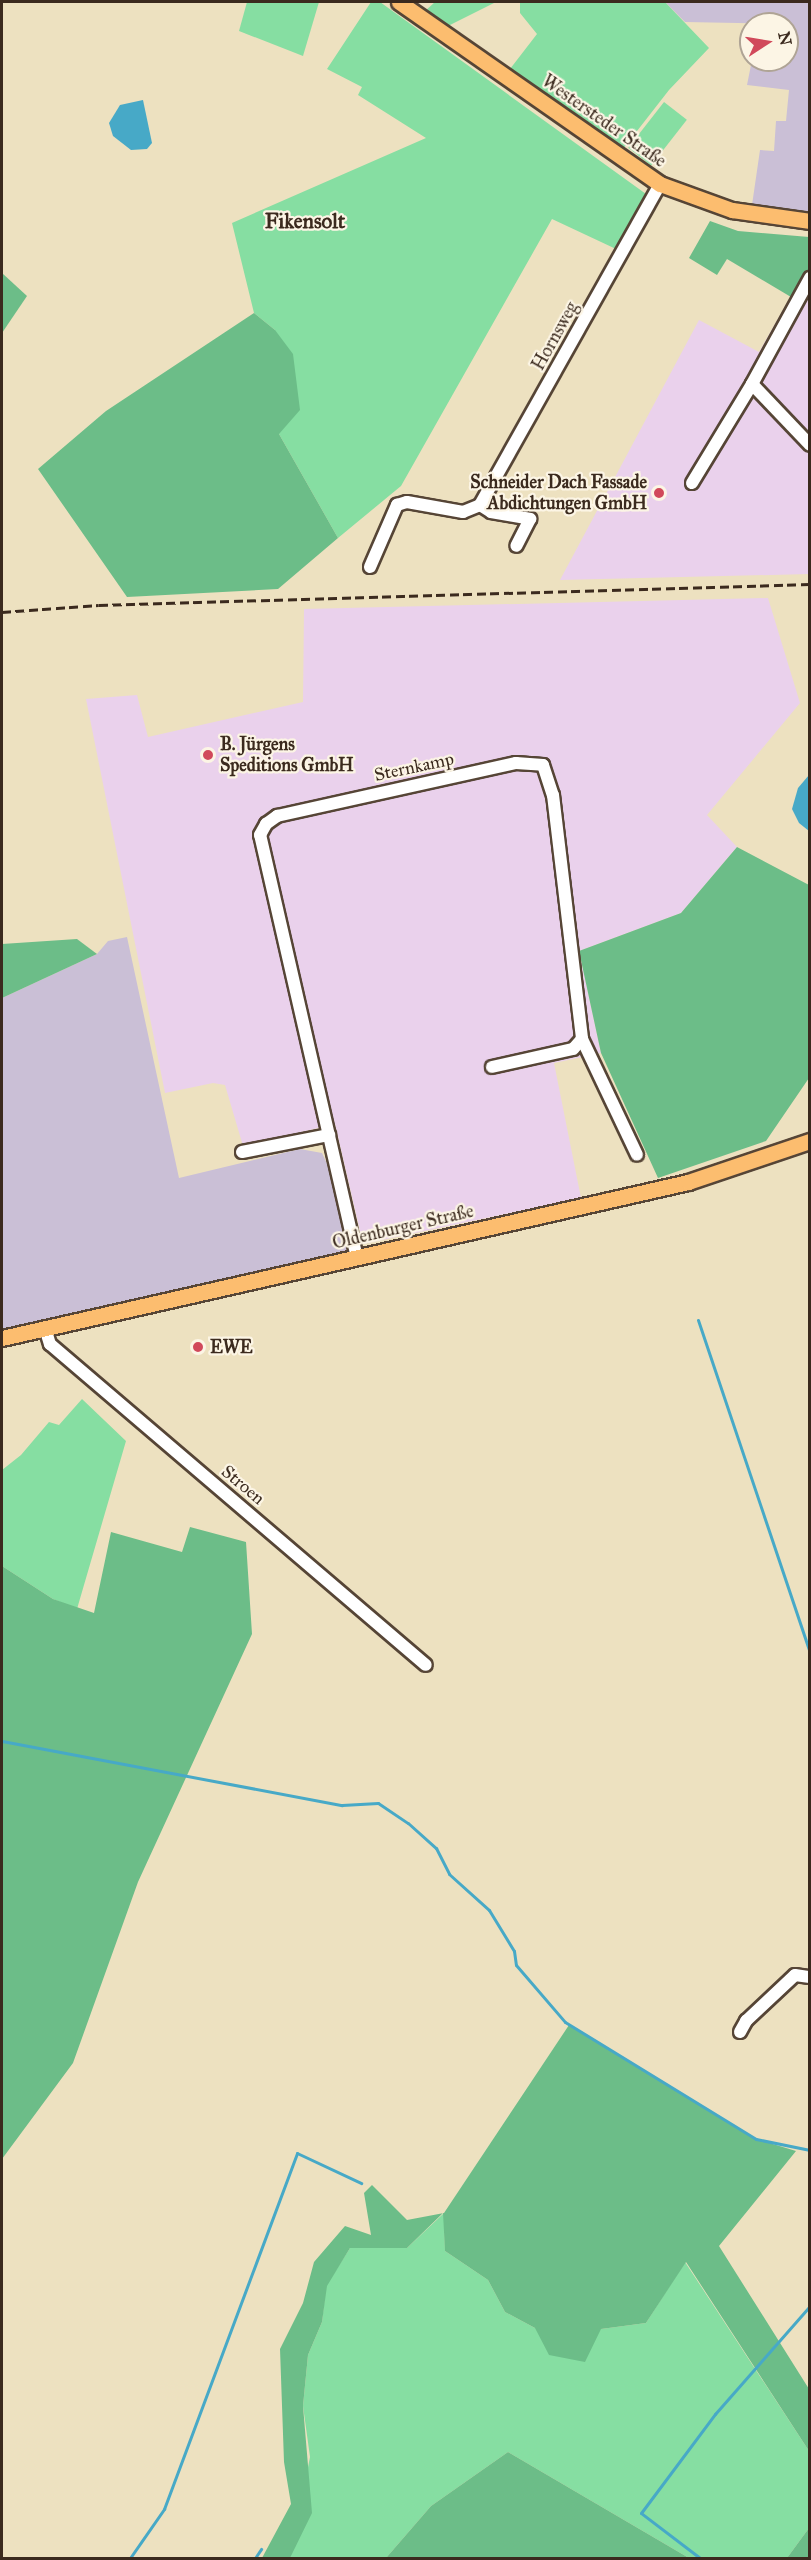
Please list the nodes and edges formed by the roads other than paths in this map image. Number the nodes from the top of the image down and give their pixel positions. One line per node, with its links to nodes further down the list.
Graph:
1 (399, 2): 2 (main road, Westersteder Straße)
2 (660, 184): 3 (main road, Westersteder Straße); 8 (street, Hornsweg)
3 (810, 221)
4 (810, 278): 5 (street)
5 (752, 384): 6 (street); 7 (street)
6 (810, 445)
7 (692, 483)
8 (480, 505): 9 (street); 10 (street)
9 (516, 546)
10 (370, 567)
11 (582, 1039): 12 (street); 13 (street, Sternkamp); 16 (street, Sternkamp)
12 (492, 1067)
13 (328, 1136): 15 (street); 17 (street, Sternkamp)
14 (810, 1141): 17 (main road, Oldenburger Straße)
15 (242, 1152)
16 (637, 1155)
17 (357, 1258): 18 (main road, Oldenburger Straße)
18 (45, 1328): 19 (main road, Oldenburger Straße); 20 (street, Stroen)
19 (2, 1338)
20 (426, 1665)
21 (810, 1977): 22 (street)
22 (740, 2032)

